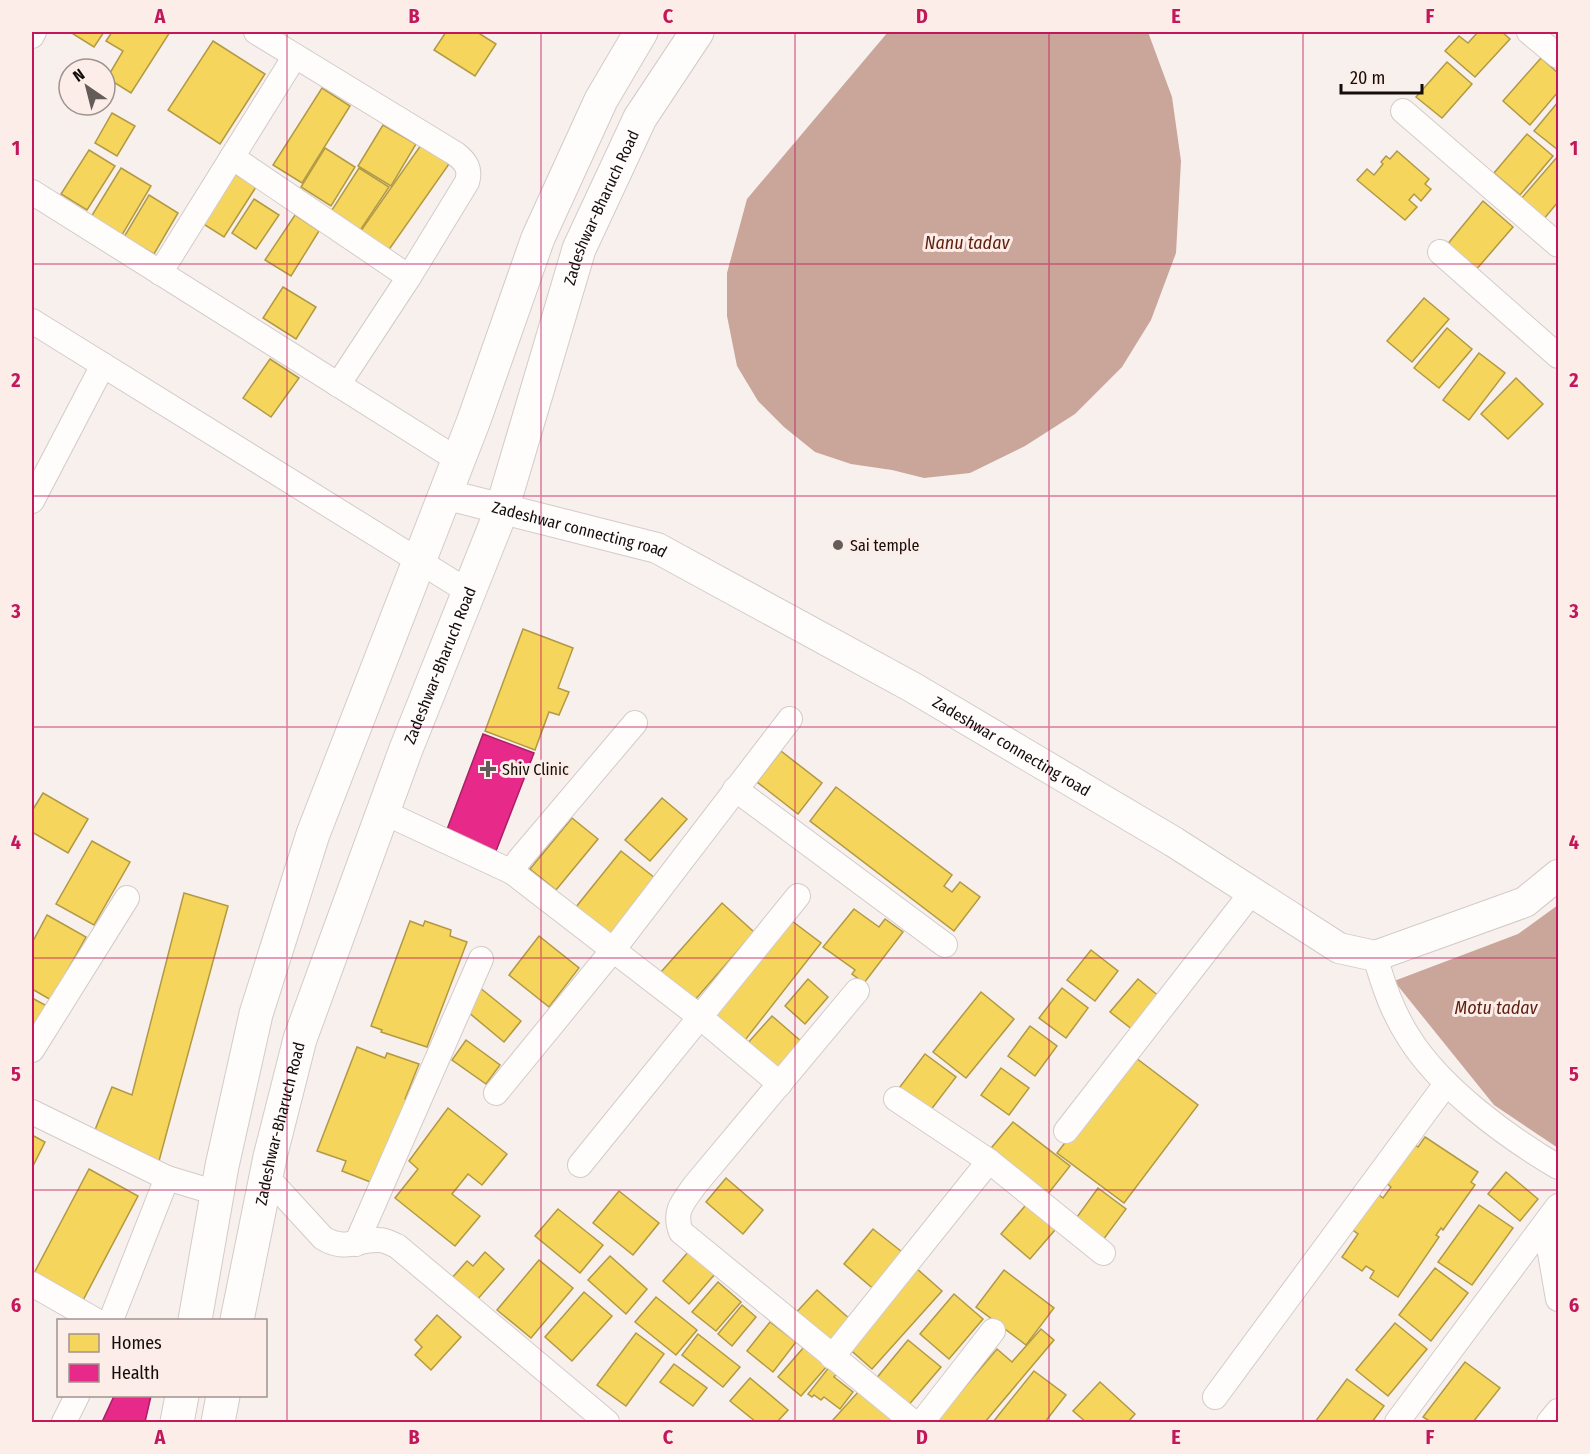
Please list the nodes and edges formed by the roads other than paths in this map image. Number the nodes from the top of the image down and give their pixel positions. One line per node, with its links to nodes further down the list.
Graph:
1 (34, 32): 6 (street)
2 (256, 32): 7 (street)
3 (697, 32): 23 (main road, Zadeshwar-Bharuch Road)
4 (1529, 32): 8 (street)
5 (636, 33): 20 (main road)
6 (32, 36)
7 (295, 56): 10 (street); 15 (street)
8 (1558, 56)
9 (1403, 111): 12 (street)
10 (232, 157): 14 (street); 15 (street)
11 (32, 192): 14 (street)
12 (1558, 245)
13 (1440, 252): 17 (street)
14 (160, 273): 19 (street)
15 (409, 278): 19 (street)
16 (32, 321): 18 (street)
17 (1558, 356)
18 (103, 365): 22 (street); 24 (street)
19 (338, 385): 20 (street)
20 (458, 460): 21 (main road)
21 (444, 494): 23 (street, Zadeshwar connecting road); 24 (main road)
22 (32, 501)
23 (502, 509): 25 (main road, Zadeshwar-Bharuch Road); 32 (street, Zadeshwar connecting road)
24 (418, 561): 25 (street); 53 (main road)
25 (469, 592): 29 (main road, Zadeshwar-Bharuch Road)
26 (790, 719): 28 (street)
27 (635, 723): 30 (street)
28 (735, 789): 35 (street); 36 (street)
29 (383, 812): 30 (street); 51 (main road, Zadeshwar-Bharuch Road)
30 (512, 872): 36 (street)
31 (1558, 875): 37 (street)
32 (1252, 892): 37 (street, Zadeshwar connecting road); 47 (street)
33 (798, 896): 40 (street)
34 (127, 898): 41 (street)
35 (945, 945)
36 (612, 950): 40 (street); 44 (street)
37 (1375, 956): 43 (street)
38 (481, 959): 55 (street)
39 (857, 991): 42 (street)
40 (700, 1017): 42 (street); 49 (street)
41 (32, 1050)
42 (780, 1084): 64 (street)
43 (1446, 1084): 50 (street); 68 (street)
44 (496, 1093)
45 (896, 1099): 48 (street)
46 (32, 1112): 52 (street)
47 (1066, 1131)
48 (989, 1161): 56 (street); 64 (street)
49 (580, 1165)
50 (1558, 1167)
51 (266, 1176): 55 (street); 62 (main road, Zadeshwar-Bharuch Road)
52 (167, 1178): 53 (street); 60 (street)
53 (217, 1193): 61 (main road)
54 (1552, 1215): 58 (street); 76 (street)
55 (356, 1244): 73 (street)
56 (1103, 1252)
57 (32, 1284): 59 (street)
58 (1558, 1299)
59 (93, 1319)
60 (111, 1319)
61 (195, 1319)
62 (237, 1319)
63 (993, 1331): 75 (street)
64 (832, 1357): 74 (street)
65 (76, 1397): 70 (street)
66 (182, 1397): 71 (main road)
67 (224, 1397): 72 (main road)
68 (1215, 1397)
69 (1558, 1411): 77 (street)
70 (64, 1422)
71 (177, 1422)
72 (218, 1422)
73 (607, 1422)
74 (913, 1422)
75 (922, 1422)
76 (1398, 1422)
77 (1550, 1422)

